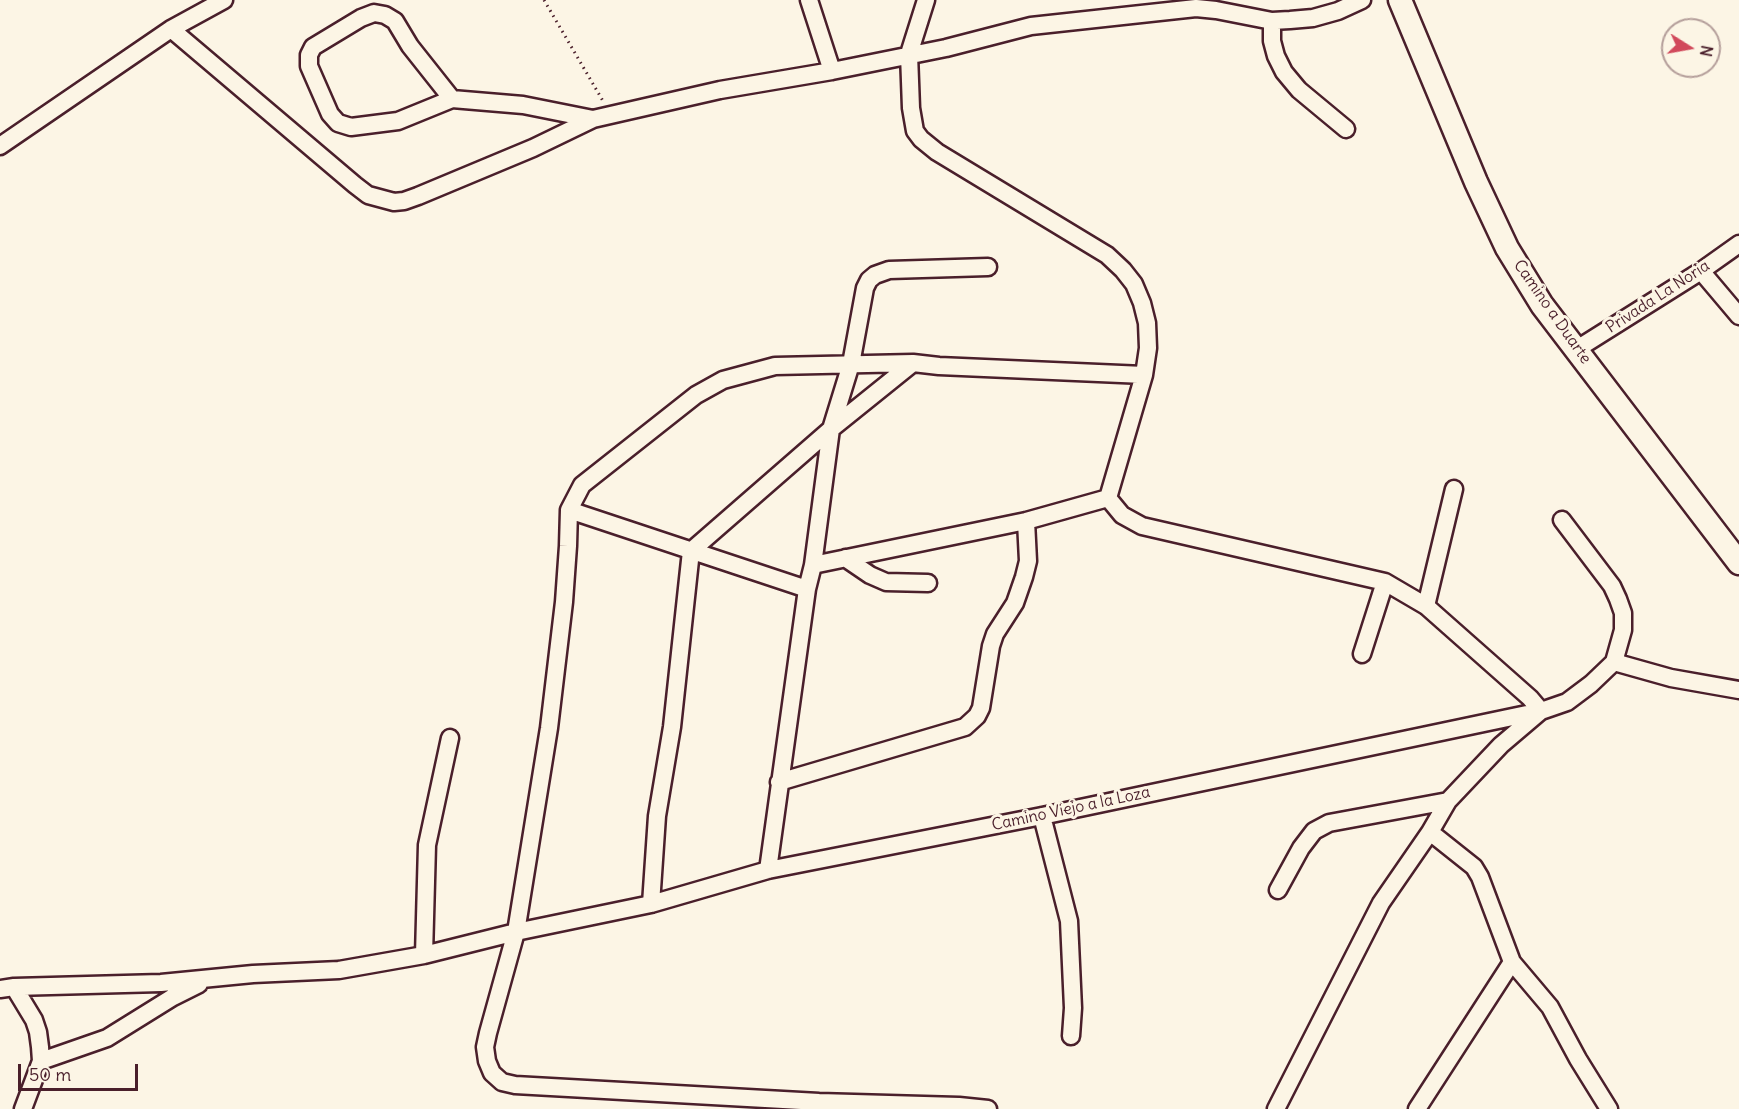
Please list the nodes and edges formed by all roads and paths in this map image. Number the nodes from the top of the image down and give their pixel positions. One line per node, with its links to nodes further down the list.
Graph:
1 (224, 0): 9 (street)
2 (544, 0): 13 (path)
3 (809, 0): 11 (street)
4 (926, 0): 10 (street)
5 (1362, 0): 8 (street)
6 (1400, 0): 21 (street, Camino a Duarte)
7 (1237, 7): 8 (street); 10 (street)
8 (1272, 21): 15 (street)
9 (171, 29): 14 (street); 16 (street)
10 (909, 54): 11 (street); 24 (street)
11 (832, 71): 13 (street)
12 (452, 99): 12 (street); 14 (street)
13 (612, 116): 14 (street)
14 (593, 119)
15 (1346, 129)
16 (0, 146)
17 (1739, 244): 19 (street, Privada La Noria)
18 (988, 267): 23 (street)
19 (1701, 271): 20 (street); 21 (street, Privada La Noria)
20 (1739, 316)
21 (1577, 349): 33 (street, Camino a Duarte)
22 (913, 363): 23 (street); 24 (street); 25 (street)
23 (851, 364): 25 (street); 28 (street)
24 (1144, 375): 27 (street)
25 (831, 429): 31 (street); 34 (street)
26 (1454, 489): 38 (street)
27 (1108, 498): 30 (street); 35 (street)
28 (568, 510): 31 (street); 51 (street)
29 (1562, 520): 40 (street)
30 (1026, 521): 32 (street); 44 (street)
31 (691, 551): 37 (street); 50 (street)
32 (844, 558): 34 (street); 36 (street)
33 (1739, 562)
34 (813, 565): 37 (street)
35 (1385, 582): 38 (street); 39 (street)
36 (928, 583)
37 (807, 589): 44 (street)
38 (1426, 606): 42 (street)
39 (1362, 654)
40 (1614, 662): 41 (street); 42 (street, Camino Viejo a la Loza)
41 (1739, 690)
42 (1541, 711): 45 (street); 46 (street, Camino Viejo a la Loza)
43 (450, 738): 52 (street)
44 (779, 782): 48 (street)
45 (1448, 801): 47 (street); 49 (street)
46 (1042, 816): 48 (street, Camino Viejo a la Loza); 56 (street)
47 (1430, 832): 53 (street); 60 (street)
48 (768, 870): 50 (street, Camino Viejo a la Loza)
49 (1278, 890)
50 (651, 904): 51 (street, Camino Viejo a la Loza)
51 (516, 932): 52 (street, Camino Viejo a la Loza); 59 (street)
52 (424, 955): 54 (street, Camino Viejo a la Loza)
53 (1512, 962): 61 (street); 62 (street)
54 (208, 980): 55 (street); 57 (street)
55 (7, 988): 57 (street)
56 (1071, 1036)
57 (41, 1061): 58 (street)
58 (23, 1109)
59 (988, 1109)
60 (1276, 1109)
61 (1417, 1109)
62 (1609, 1109)

